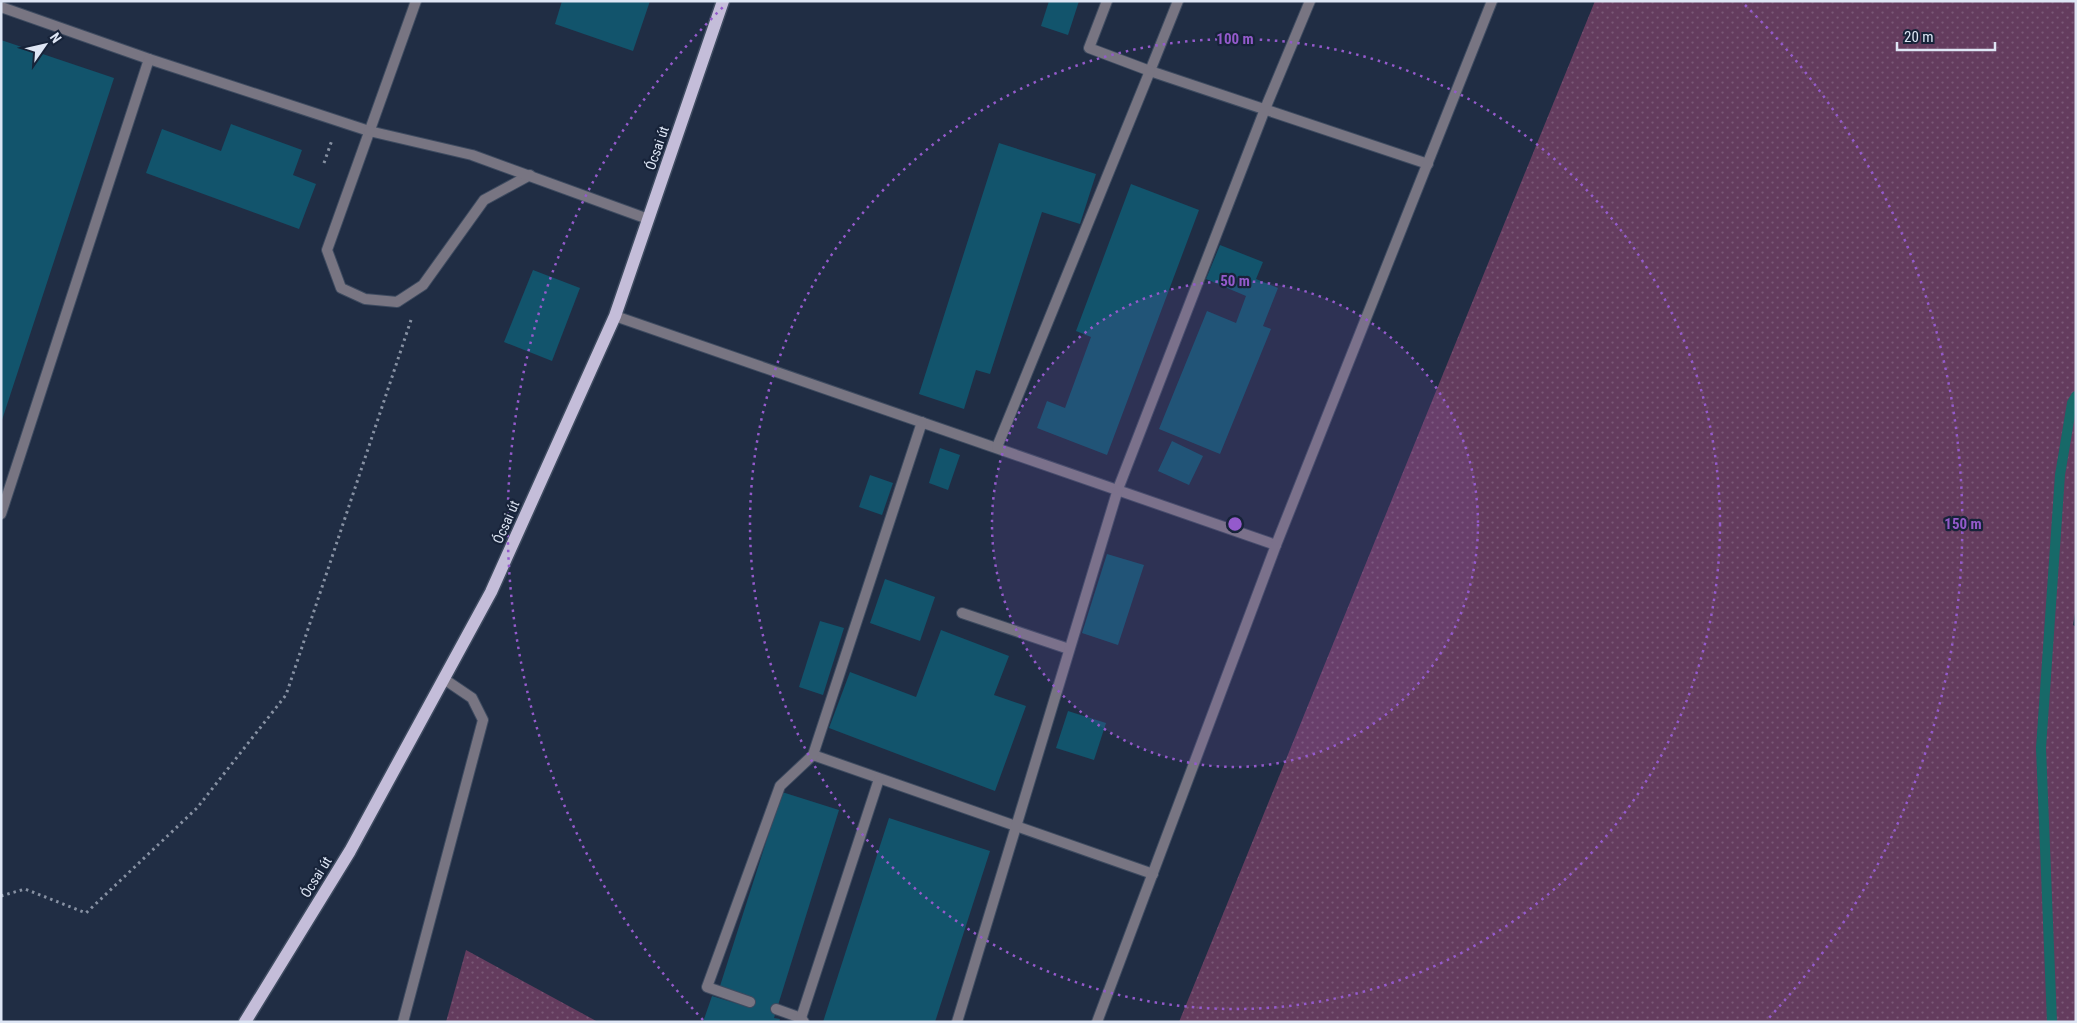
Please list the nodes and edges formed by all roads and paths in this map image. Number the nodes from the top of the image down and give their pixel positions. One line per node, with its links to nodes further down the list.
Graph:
1 (416, 1): 11 (street)
2 (723, 1): 14 (main road, Ócsai út)
3 (1107, 1): 9 (street)
4 (1178, 1): 9 (street)
5 (1310, 1): 10 (street)
6 (1492, 1): 12 (street)
7 (1, 7): 8 (street)
8 (149, 59): 11 (street); 20 (street)
9 (1150, 71): 10 (street); 18 (street)
10 (1265, 109): 12 (street); 19 (street)
11 (369, 131): 13 (street); 15 (street)
12 (1428, 164): 21 (street)
13 (530, 175): 14 (street); 15 (street)
14 (648, 219): 16 (main road, Ócsai út)
15 (423, 285): 29 (path)
16 (614, 316): 17 (street); 24 (main road, Ócsai út)
17 (922, 422): 18 (street); 25 (street)
18 (998, 447): 19 (street)
19 (1118, 489): 21 (street); 23 (street)
20 (1, 514)
21 (1276, 545): 28 (street)
22 (962, 613): 23 (street)
23 (1069, 649): 27 (street)
24 (444, 679): 33 (main road, Ócsai út); 34 (street)
25 (813, 755): 26 (street); 30 (street)
26 (879, 779): 27 (street); 32 (street)
27 (1016, 825): 28 (street); 35 (street)
28 (1153, 874): 36 (street)
29 (1, 896)
30 (750, 1002)
31 (776, 1009): 32 (street)
32 (802, 1020)
33 (245, 1022)
34 (403, 1022)
35 (957, 1022)
36 (1097, 1022)

